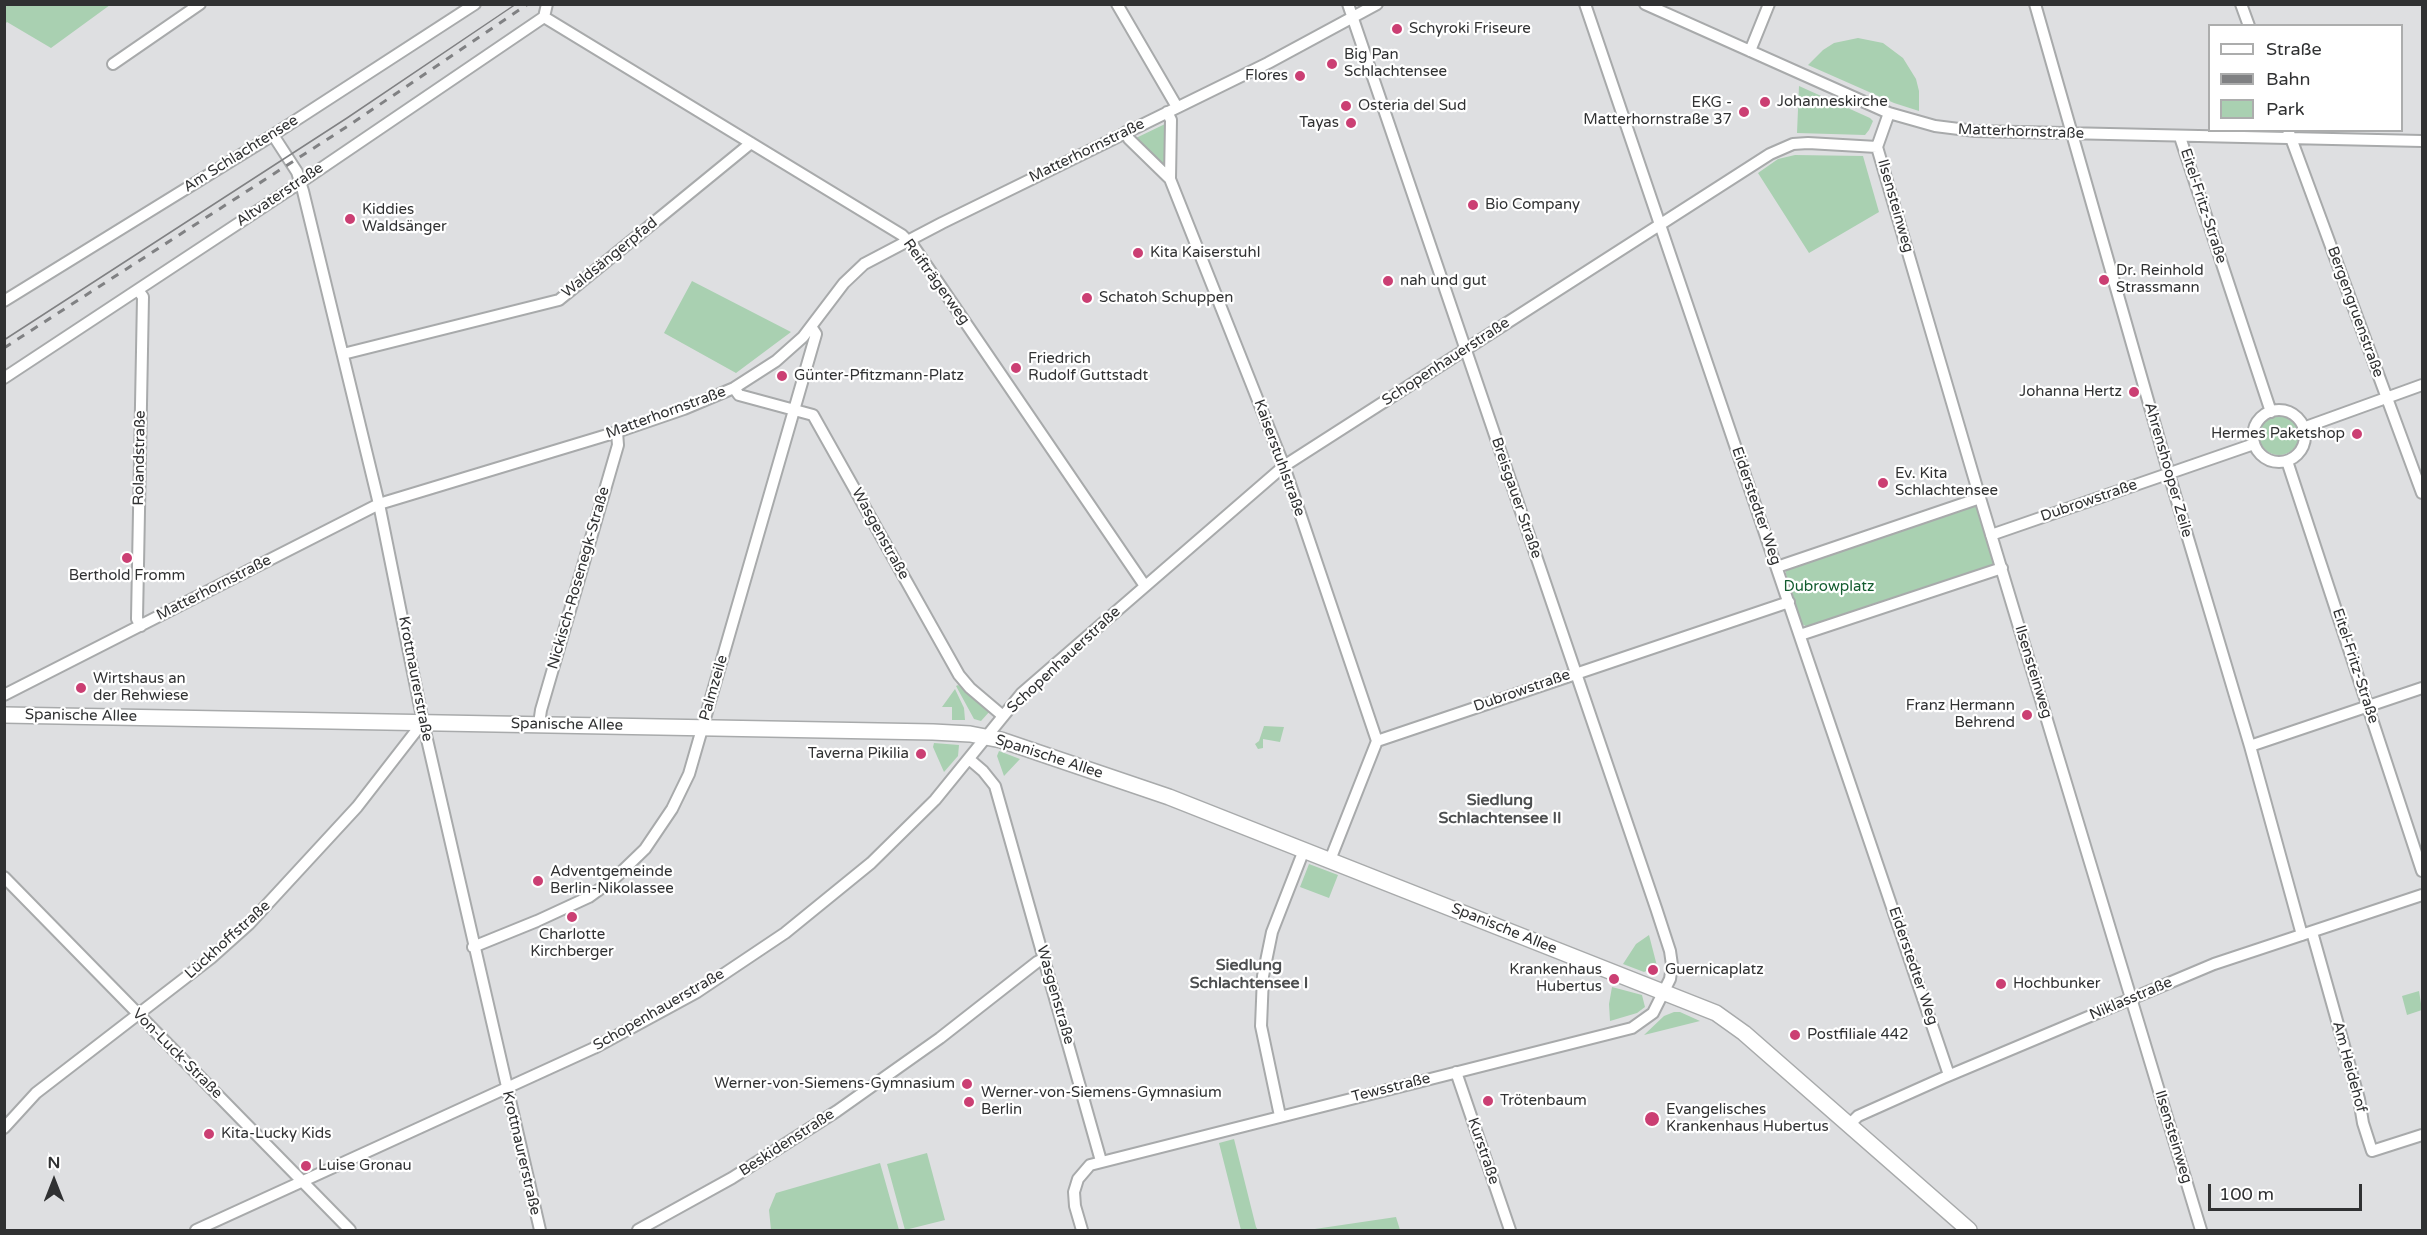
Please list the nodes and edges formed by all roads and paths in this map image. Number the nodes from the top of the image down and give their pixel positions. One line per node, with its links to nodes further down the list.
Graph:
1 (200, 4): 16 (street)
2 (475, 4): 22 (street, Am Schlachtensee)
3 (547, 4): 12 (street)
4 (1117, 4): 17 (street, Kaiserstuhlstraße)
5 (1348, 4): 13 (street, Breisgauer Straße)
6 (1377, 4): 13 (street, Matterhornstraße)
7 (1585, 4): 29 (street, Eiderstedter Weg)
8 (1644, 4): 15 (street, Matterhornstraße)
9 (1769, 4): 15 (street)
10 (2035, 4): 20 (street, Ahrenshooper Zeile)
11 (2241, 4): 14 (street)
12 (544, 17): 25 (street, Reifträgerweg); 28 (street, Altvaterstraße)
13 (1352, 17): 17 (street, Matterhornstraße); 34 (street, Breisgauer Straße)
14 (2248, 24)
15 (1750, 51): 18 (street, Matterhornstraße)
16 (113, 64)
17 (1172, 110): 19 (street, Matterhornstraße); 27 (street, Kaiserstuhlstraße)
18 (1889, 113): 20 (street, Matterhornstraße); 26 (street, Ilsensteinweg)
19 (1126, 132): 27 (street, Kaiserstuhlstraße); 30 (street, Matterhornstraße)
20 (2072, 134): 23 (street, Matterhornstraße); 47 (street, Ahrenshooper Zeile)
21 (2290, 134): 23 (street, Matterhornstraße); 24 (street, Matterhornstraße); 39 (street, Bergengruenstraße)
22 (273, 135): 28 (street, Krottnaurerstraße); 32 (street, Am Schlachtensee)
23 (2180, 136): 41 (street, Eitel-Fritz-Straße)
24 (2422, 141)
25 (751, 143): 30 (street, Reifträgerweg); 35 (street, Waldsängerpfad)
26 (1877, 147): 29 (street, Schopenhauerstraße); 49 (street, Ilsensteinweg)
27 (1170, 179): 46 (street, Kaiserstuhlstraße)
28 (301, 182): 31 (street, Altvaterstraße); 35 (street, Krottnaurerstraße)
29 (1660, 225): 34 (street, Schopenhauerstraße); 52 (street, Eiderstedter Weg)
30 (908, 240): 33 (street, Matterhornstraße); 54 (street, Reifträgerweg)
31 (138, 290): 36 (street, Altvaterstraße); 56 (street, Rolandstraße)
32 (4, 301)
33 (812, 328): 38 (street, Matterhornstraße); 40 (street, Palmzeile)
34 (1465, 349): 46 (street, Schopenhauerstraße); 58 (street, Breisgauer Straße)
35 (343, 354): 50 (street, Krottnaurerstraße)
36 (4, 378)
37 (2422, 385): 39 (street)
38 (734, 388): 40 (street, Wasgenstraße); 43 (street, Matterhornstraße)
39 (2387, 398): 42 (street); 48 (street, Bergengruenstraße)
40 (794, 410): 63 (street, Wasgenstraße); 66 (street, Palmzeile)
41 (2271, 412): 42 (street); 44 (street)
42 (2304, 428): 45 (street)
43 (617, 432): 50 (street, Matterhornstraße); 65 (street, Nickisch-Rosenegk-Straße)
44 (2254, 444): 45 (street); 47 (street, Dubrowstraße)
45 (2287, 461): 61 (street, Eitel-Fritz-Straße)
46 (1284, 466): 54 (street, Schopenhauerstraße); 68 (street, Kaiserstuhlstraße)
47 (2169, 473): 51 (street, Dubrowstraße); 69 (street, Ahrenshooper Zeile)
48 (2422, 493)
49 (1980, 498): 51 (street, Ilsensteinweg); 52 (street)
50 (379, 504): 56 (street, Matterhornstraße); 64 (street, Krottnaurerstraße)
51 (1991, 535): 53 (street, Ilsensteinweg)
52 (1777, 567): 55 (street, Eiderstedter Weg)
53 (2002, 568): 57 (street); 80 (street, Ilsensteinweg)
54 (1145, 586): 63 (street, Schopenhauerstraße)
55 (1789, 602): 57 (street, Eiderstedter Weg); 58 (street, Dubrowstraße)
56 (141, 626): 60 (street, Matterhornstraße)
57 (1800, 635): 83 (street, Eiderstedter Weg)
58 (1576, 673): 68 (street, Dubrowstraße); 79 (street, Breisgauer Straße)
59 (2422, 688): 61 (street)
60 (4, 695)
61 (2368, 706): 69 (street); 73 (street, Eitel-Fritz-Straße)
62 (4, 715): 64 (main road, Spanische Allee)
63 (1003, 716): 67 (street, Schopenhauerstraße)
64 (423, 722): 65 (main road, Spanische Allee); 77 (street, Krottnaurerstraße); 81 (street, Lückhoffstraße)
65 (539, 724): 66 (main road, Spanische Allee)
66 (702, 728): 67 (main road, Spanische Allee); 77 (street, Palmzeile)
67 (988, 737): 70 (street, Schopenhauerstraße); 71 (main road, Spanische Allee)
68 (1377, 741): 72 (street)
69 (2250, 746): 76 (street, Ahrenshooper Zeile)
70 (969, 759): 78 (street, Wasgenstraße); 84 (street, Schopenhauerstraße)
71 (1304, 850): 72 (main road, Spanische Allee); 85 (street)
72 (1330, 860): 79 (main road, Spanische Allee)
73 (2422, 871)
74 (4, 877): 81 (street, Von-Luck-Straße)
75 (2422, 895): 76 (street, Niklasstraße)
76 (2307, 933): 80 (street, Niklasstraße); 88 (street, Am Heidehof)
77 (473, 947): 84 (street, Krottnaurerstraße)
78 (1045, 958): 89 (street, Wasgenstraße); 94 (street, Beskidenstraße)
79 (1665, 992): 82 (street, Tewsstraße); 86 (main road, Spanische Allee)
80 (2131, 1000): 83 (street, Niklasstraße); 98 (street, Ilsensteinweg)
81 (138, 1014): 87 (street, Lückhoffstraße); 90 (street, Von-Luck-Straße)
82 (1456, 1072): 85 (street, Tewsstraße); 96 (street, Kurstraße)
83 (1949, 1075): 86 (street, Niklasstraße)
84 (506, 1089): 90 (street, Schopenhauerstraße); 93 (street, Krottnaurerstraße)
85 (1280, 1116): 89 (street, Tewsstraße)
86 (1849, 1125): 97 (main road, Spanische Allee)
87 (4, 1128)
88 (2422, 1135)
89 (1101, 1161): 95 (street)
90 (302, 1180): 91 (street, Schopenhauerstraße); 92 (street, Von-Luck-Straße)
91 (196, 1230)
92 (350, 1230)
93 (540, 1230)
94 (638, 1230)
95 (1082, 1230)
96 (1510, 1230)
97 (1969, 1230)
98 (2201, 1230)

